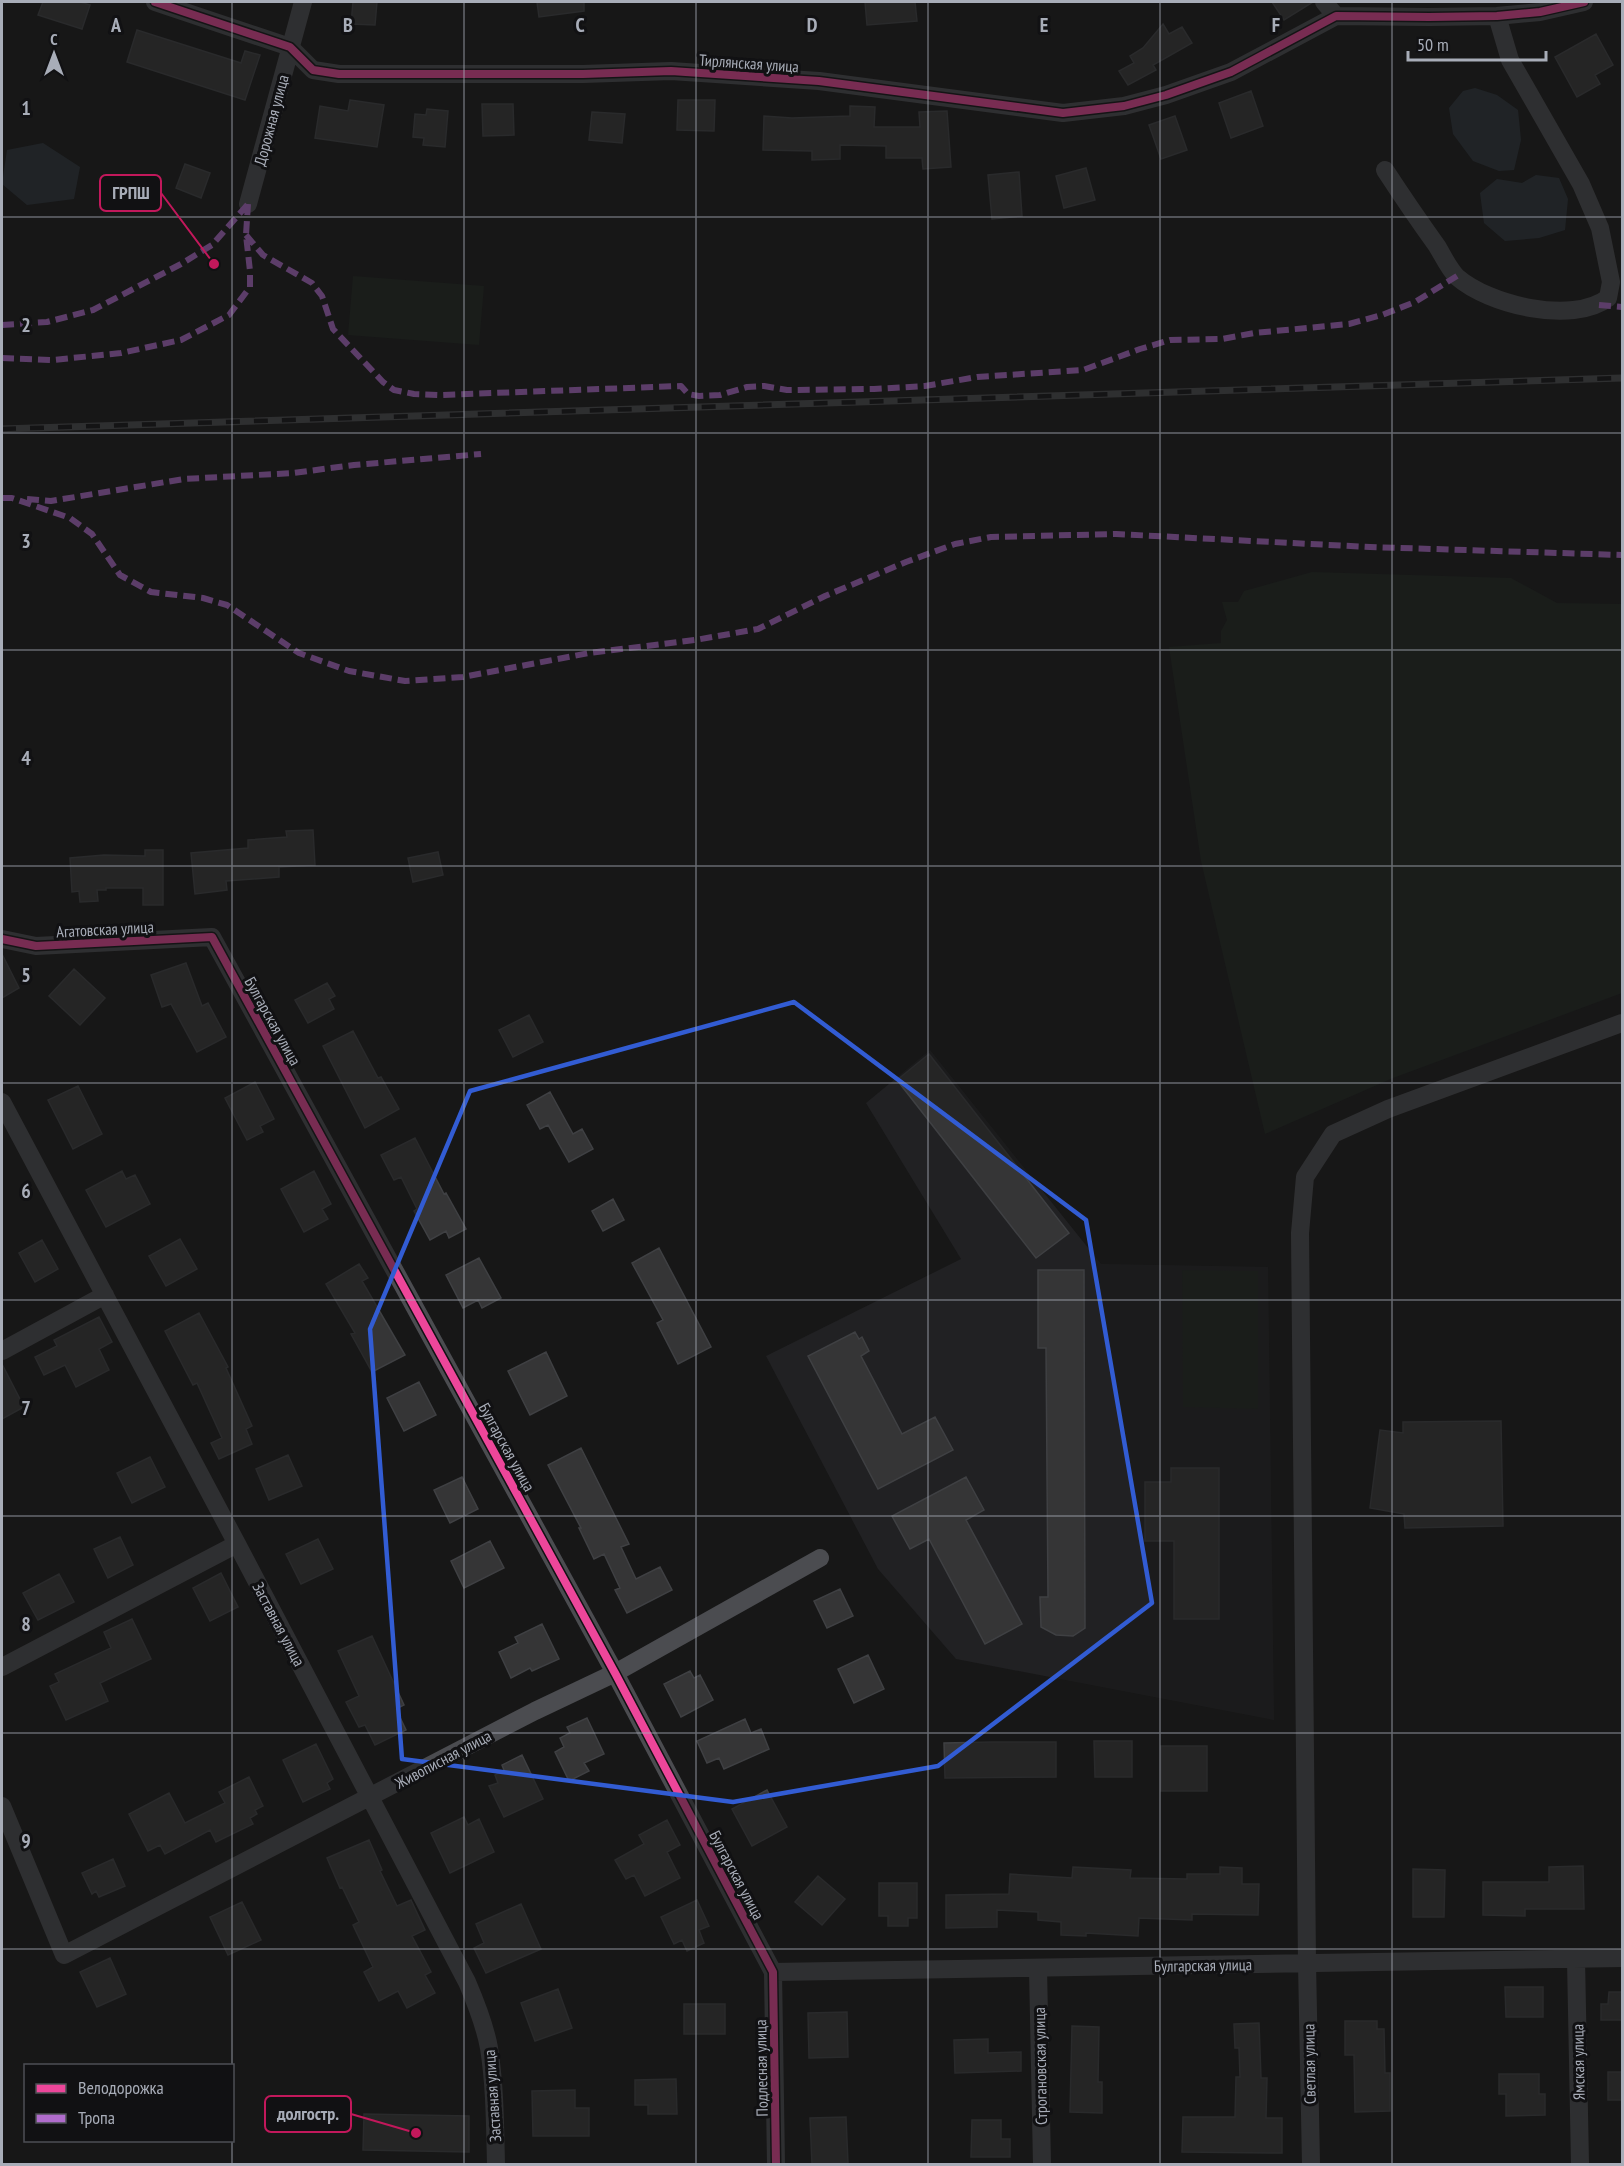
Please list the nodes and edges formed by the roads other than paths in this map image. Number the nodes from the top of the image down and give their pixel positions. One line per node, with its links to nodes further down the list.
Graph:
1 (155, 2): 7 (street, Тирлянская улица)
2 (303, 2): 7 (street, Дорожная улица)
3 (1324, 2): 5 (street)
4 (1584, 2): 6 (street)
5 (1336, 16): 6 (street); 7 (street, Тирлянская улица)
6 (1497, 16): 8 (street)
7 (290, 47): 9 (street, Дорожная улица)
8 (1385, 170)
9 (248, 204)
10 (212, 938): 11 (street, Агатовская улица); 19 (street, Булгарская улица)
11 (2, 939)
12 (1623, 1023): 24 (street, Светлая улица)
13 (2, 1102): 14 (street, Заставная улица)
14 (105, 1295): 15 (street); 16 (street, Заставная улица)
15 (2, 1351)
16 (237, 1545): 18 (street); 20 (street, Заставная улица)
17 (820, 1558): 19 (street, Живописная улица)
18 (2, 1667)
19 (615, 1673): 20 (street, Живописная улица); 26 (street, Булгарская улица)
20 (370, 1797): 21 (street, Живописная улица); 27 (street, Заставная улица)
21 (2, 1806)
22 (1623, 1958): 23 (street, Булгарская улица)
23 (1576, 1959): 24 (street, Булгарская улица); 31 (street, Ямская улица)
24 (1306, 1963): 25 (street, Булгарская улица); 30 (street, Светлая улица)
25 (1038, 1968): 26 (street, Булгарская улица); 29 (street, Строгановская улица)
26 (773, 1972): 28 (street, Подлесная улица)
27 (496, 2164)
28 (776, 2164)
29 (1042, 2164)
30 (1311, 2164)
31 (1580, 2164)

